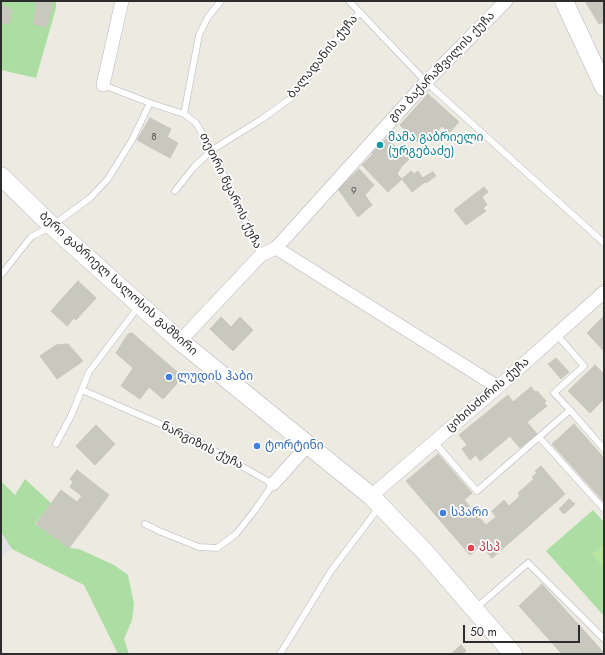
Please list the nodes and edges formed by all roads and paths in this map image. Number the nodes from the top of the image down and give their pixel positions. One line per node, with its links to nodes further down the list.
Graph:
1 (122, 1): 8 (street)
2 (221, 1): 11 (lane)
3 (349, 1): 6 (lane)
4 (506, 1): 7 (street, გია ბაქარაშვილის ქუჩა)
5 (564, 1): 9 (main road)
6 (360, 12): 7 (lane); 12 (lane, ბალადანის ქუჩა)
7 (426, 82): 16 (lane); 17 (street, გია ბაქარაშვილის ქუჩა)
8 (103, 85): 10 (lane, თეთრი წყაროს ქუჩა)
9 (604, 87)
10 (150, 103): 11 (lane, თეთრი წყაროს ქუჩა); 15 (lane)
11 (184, 114): 12 (lane, თეთრი წყაროს ქუჩა)
12 (212, 150): 14 (lane, ბალადანის ქუჩა); 18 (lane, თეთრი წყაროს ქუჩა)
13 (1, 176): 15 (main road, ბერი გაბრიელ სალოსის გამზირი)
14 (176, 191)
15 (52, 226): 19 (lane); 21 (main road, ბერი გაბრიელ სალოსის გამზირი)
16 (604, 243)
17 (276, 248): 18 (street, გია ბაქარაშვილის ქუჩა); 24 (street, თეთრი წყაროს ქუჩა)
18 (261, 255): 23 (street, გია ბაქარაშვილის ქუჩა)
19 (1, 275)
20 (604, 292): 22 (street, ციხისძირის ქუჩა)
21 (140, 305): 23 (main road, ბერი გაბრიელ სალოსის გამზირი); 25 (lane)
22 (557, 335): 24 (street, ციხისძირის ქუჩა); 26 (lane)
23 (180, 341): 30 (main road, ბერი გაბრიელ სალოსის გამზირი)
24 (498, 387): 28 (street, ციხისძირის ქუჩა)
25 (82, 390): 29 (lane); 32 (lane, ნარგიზის ქუჩა)
26 (570, 410): 27 (lane); 31 (lane)
27 (540, 437): 28 (lane); 34 (lane)
28 (434, 442): 33 (street, ციხისძირის ქუჩა)
29 (56, 444)
30 (308, 445): 32 (street); 33 (main road, ბერი გაბრიელ სალოსის გამზირი)
31 (604, 449)
32 (273, 484): 35 (lane)
33 (376, 500): 36 (main road, ბერი გაბრიელ სალოსის გამზირი); 39 (lane)
34 (604, 510)
35 (146, 524)
36 (475, 609): 37 (lane); 38 (main road, ბერი გაბრიელ სალოსის გამზირი)
37 (604, 639)
38 (510, 653)
39 (280, 654)

